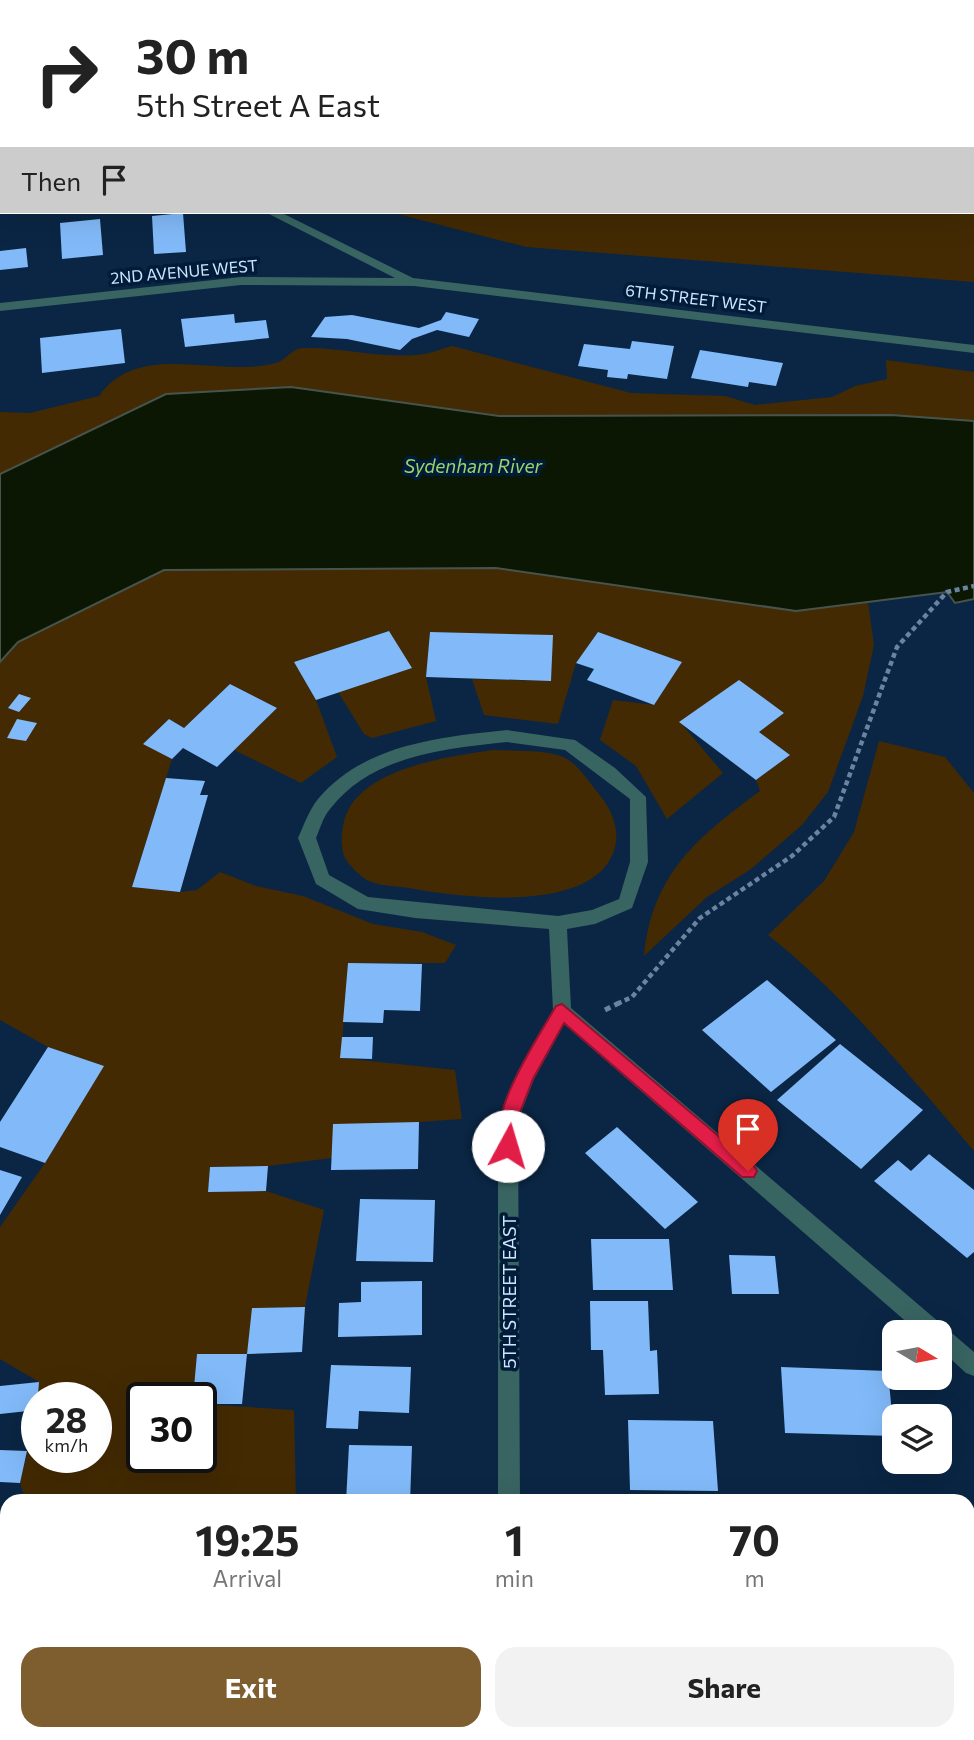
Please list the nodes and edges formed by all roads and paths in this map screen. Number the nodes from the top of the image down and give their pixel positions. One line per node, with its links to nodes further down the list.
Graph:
1 (275, 214): 2 (street)
2 (414, 282): 3 (street, 2ND AVENUE WEST); 4 (street, 6TH STREET WEST)
3 (0, 307)
4 (974, 349)
5 (974, 586): 7 (path)
6 (558, 923): 6 (street); 7 (street)
7 (562, 1011): 8 (street); 11 (street, 5TH STREET EAST)
8 (920, 1320)
9 (952, 1347): 10 (street)
10 (974, 1366)
11 (509, 1494)

